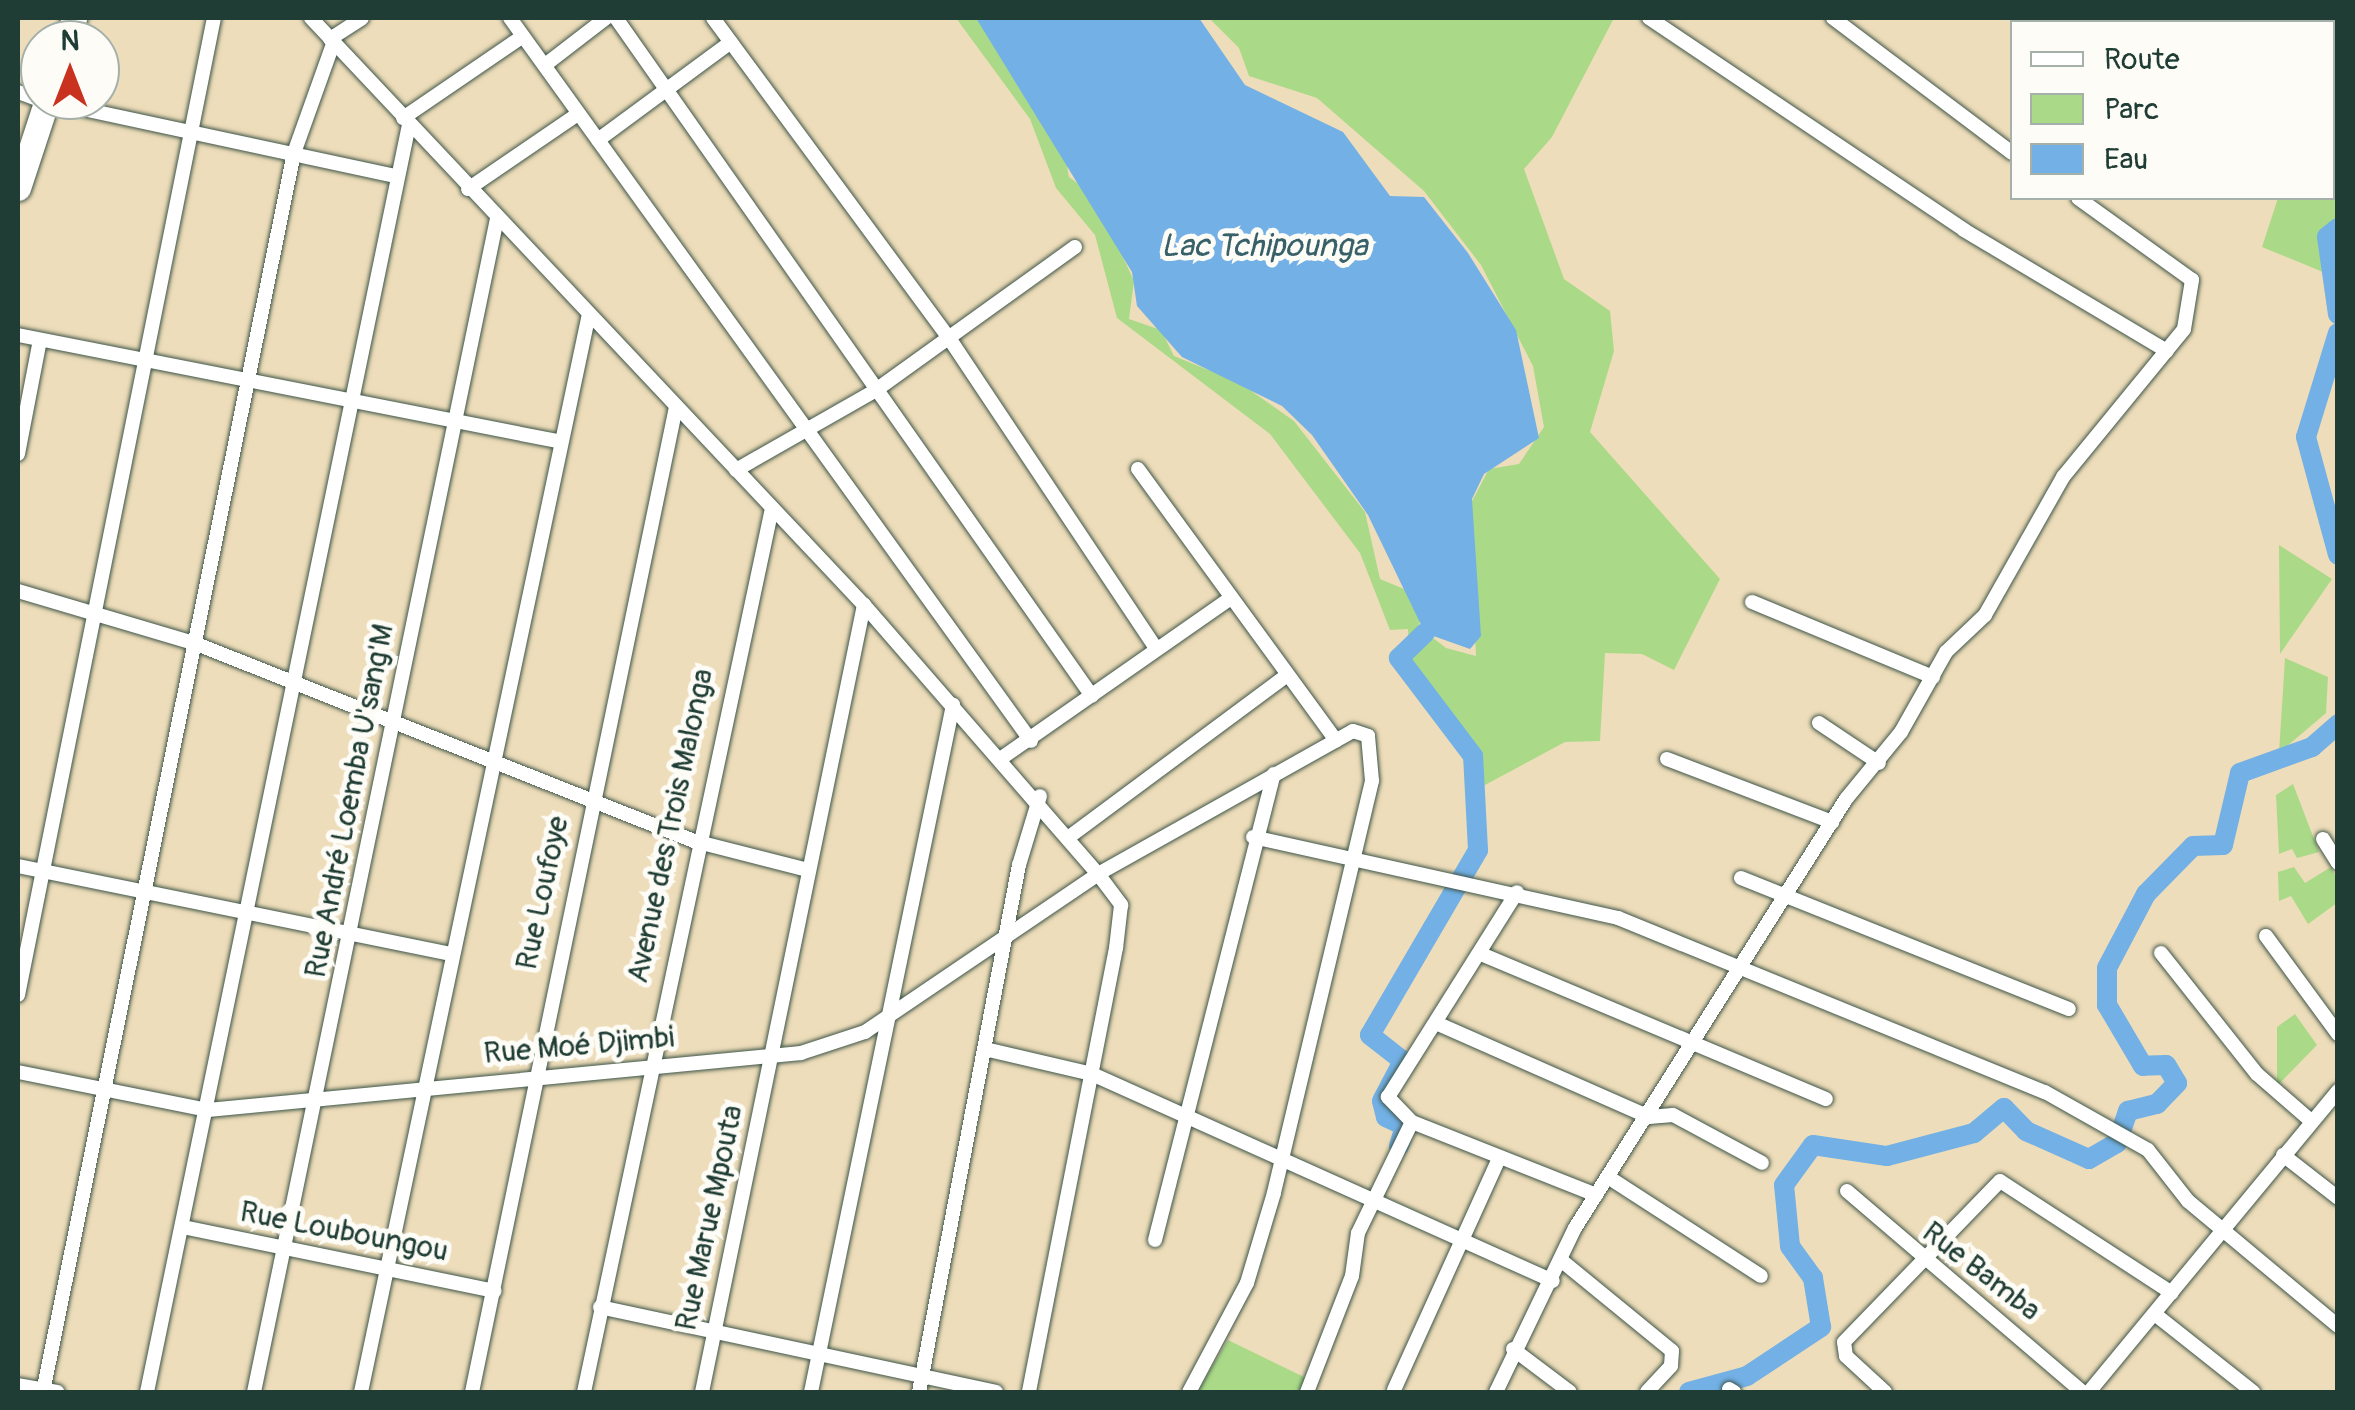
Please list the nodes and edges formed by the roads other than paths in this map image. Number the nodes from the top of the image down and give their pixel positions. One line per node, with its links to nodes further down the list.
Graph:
1 (214, 18): 19 (street)
2 (311, 18): 11 (street)
3 (362, 18): 11 (street)
4 (510, 18): 10 (street)
5 (606, 18): 13 (street)
6 (616, 18): 14 (street)
7 (713, 18): 12 (street)
8 (1649, 18): 33 (street)
9 (1833, 18): 21 (street)
10 (523, 36): 13 (street); 18 (street)
11 (332, 42): 18 (street); 22 (street)
12 (731, 42): 14 (street); 31 (street)
13 (546, 65): 15 (street)
14 (665, 89): 20 (street); 36 (street)
15 (578, 114): 20 (street); 25 (street)
16 (120, 118): 19 (street)
17 (37, 120): 24 (highway)
18 (406, 122): 23 (street); 25 (street)
19 (189, 134): 22 (street); 34 (street)
20 (598, 140): 40 (street)
21 (2010, 152)
22 (294, 153): 23 (street); 35 (street)
23 (397, 176): 37 (street)
24 (18, 188)
25 (468, 188): 27 (street)
26 (2092, 203): 33 (street)
27 (496, 218): 29 (street); 39 (street, Rue André Loemba U'sang'M)
28 (1075, 247): 31 (street)
29 (589, 314): 38 (street); 41 (street)
30 (18, 335): 32 (street)
31 (949, 338): 36 (street); 52 (street)
32 (40, 340): 34 (street); 42 (street)
33 (2166, 351): 54 (street)
34 (138, 360): 35 (street); 50 (street)
35 (247, 382): 37 (street); 51 (street)
36 (876, 390): 40 (street); 56 (street)
37 (348, 404): 39 (street); 55 (street)
38 (676, 408): 44 (street); 68 (street, Rue Loufoye)
39 (453, 426): 41 (street); 58 (street, Rue André Loemba U'sang'M)
40 (809, 434): 44 (street); 60 (street)
41 (557, 441): 64 (street)
42 (18, 454)
43 (1138, 469): 47 (street)
44 (736, 470): 45 (street)
45 (772, 508): 49 (street); 73 (street, Avenue des Trois Malonga)
46 (18, 591): 50 (street)
47 (1227, 601): 52 (street); 53 (street)
48 (1752, 602): 54 (street)
49 (864, 606): 57 (street); 77 (street, Rue Marue Mpouta)
50 (98, 614): 51 (street); 78 (street)
51 (194, 643): 55 (street); 81 (street)
52 (1156, 647): 56 (street)
53 (1286, 676): 61 (street); 70 (street)
54 (1933, 677): 65 (street)
55 (294, 682): 58 (street); 84 (street)
56 (1092, 696): 60 (street)
57 (953, 705): 62 (street); 94 (street)
58 (394, 722): 64 (street); 86 (street, Rue André Loemba U'sang'M)
59 (1819, 723): 65 (street)
60 (1031, 741): 62 (street)
61 (1336, 741): 66 (street, Rue Moé Djimbi); 74 (street)
62 (1003, 757): 67 (street)
63 (1667, 759): 69 (street)
64 (493, 762): 68 (street); 89 (street)
65 (1879, 764): 69 (street)
66 (1274, 774): 71 (street); 79 (street, Rue Moé Djimbi)
67 (1040, 796): 70 (street); 85 (street)
68 (591, 803): 73 (street); 103 (street, Rue Loufoye)
69 (1832, 822): 83 (street)
70 (1069, 837): 79 (street)
71 (1253, 837): 74 (street); 110 (street)
72 (2323, 839): 75 (street)
73 (694, 841): 77 (street); 100 (street, Avenue des Trois Malonga)
74 (1352, 861): 82 (street); 115 (street)
75 (2338, 863)
76 (18, 866): 78 (street)
77 (804, 869): 99 (street, Rue Marue Mpouta)
78 (40, 871): 81 (street); 92 (street)
79 (1098, 874): 85 (street, Rue Moé Djimbi); 102 (street)
80 (1741, 878): 83 (street)
81 (142, 890): 84 (street); 105 (street)
82 (1517, 892): 90 (street); 91 (street)
83 (1789, 898): 91 (street); 93 (street)
84 (247, 913): 86 (street); 109 (street)
85 (1008, 934): 94 (street, Rue Moé Djimbi); 98 (street)
86 (350, 936): 89 (street); 107 (street, Rue André Loemba U'sang'M)
87 (2266, 936): 96 (street)
88 (2161, 952): 112 (street)
89 (452, 954): 104 (street)
90 (1481, 954): 95 (street); 97 (street)
91 (1744, 964): 97 (street); 124 (street)
92 (18, 995)
93 (2069, 1009)
94 (890, 1012): 99 (street, Rue Moé Djimbi); 140 (street)
95 (1436, 1023): 111 (street); 113 (street)
96 (2338, 1034)
97 (1695, 1041): 108 (street); 111 (street)
98 (989, 1050): 102 (street); 141 (street)
99 (772, 1055): 100 (street, Rue Moé Djimbi); 138 (street, Rue Marue Mpouta)
100 (646, 1068): 103 (street, Rue Moé Djimbi); 135 (street, Avenue des Trois Malonga)
101 (18, 1072): 105 (street, Rue Moé Djimbi)
102 (1092, 1074): 110 (street); 154 (street)
103 (531, 1079): 104 (street, Rue Moé Djimbi); 133 (street, Rue Loufoye)
104 (421, 1086): 107 (street, Rue Moé Djimbi); 130 (street)
105 (105, 1088): 109 (street, Rue Moé Djimbi); 144 (street)
106 (2338, 1091): 112 (street)
107 (320, 1099): 109 (street, Rue Moé Djimbi); 127 (street, Rue André Loemba U'sang'M)
108 (1826, 1099)
109 (208, 1110): 123 (street)
110 (1187, 1114): 115 (street); 125 (street)
111 (1648, 1117): 117 (street); 118 (street)
112 (2312, 1121): 114 (street)
113 (1412, 1122): 116 (street); 121 (street)
114 (2283, 1154): 122 (street); 124 (street)
115 (1283, 1156): 121 (street); 155 (street)
116 (1498, 1159): 120 (street); 126 (street)
117 (1762, 1163)
118 (1608, 1176): 120 (street); 131 (street)
119 (1847, 1191): 128 (street, Rue Bamba)
120 (1596, 1195): 129 (street)
121 (1374, 1198): 126 (street); 156 (street)
122 (2338, 1198)
123 (183, 1227): 127 (street, Rue Louboungou); 145 (street)
124 (2223, 1232): 134 (street); 137 (street)
125 (1155, 1240)
126 (1463, 1240): 132 (street); 143 (street)
127 (286, 1250): 130 (street, Rue Louboungou); 146 (street, Rue André Loemba U'sang'M)
128 (1917, 1260): 134 (street); 160 (street); 161 (street, Rue Bamba)
129 (1562, 1261): 132 (street); 159 (street)
130 (387, 1265): 133 (street, Rue Louboungou); 147 (street)
131 (1761, 1276)
132 (1553, 1281): 139 (street)
133 (494, 1291): 148 (street, Rue Loufoye)
134 (2172, 1293): 136 (street)
135 (600, 1307): 138 (street); 149 (street, Avenue des Trois Malonga)
136 (2156, 1315): 161 (street); 162 (street)
137 (2338, 1326)
138 (713, 1334): 140 (street); 150 (street, Rue Marue Mpouta)
139 (1514, 1349): 157 (street); 158 (street)
140 (819, 1355): 141 (street); 151 (street)
141 (924, 1374): 152 (street); 153 (street)
142 (18, 1385): 144 (street)
143 (1394, 1390)
144 (48, 1392)
145 (147, 1392)
146 (254, 1392)
147 (360, 1392)
148 (472, 1392)
149 (584, 1392)
150 (702, 1392)
151 (811, 1392)
152 (919, 1392)
153 (996, 1392)
154 (1029, 1392)
155 (1189, 1392)
156 (1307, 1392)
157 (1496, 1392)
158 (1570, 1392)
159 (1647, 1392)
160 (1886, 1392)
161 (2086, 1392)
162 (2253, 1392)

